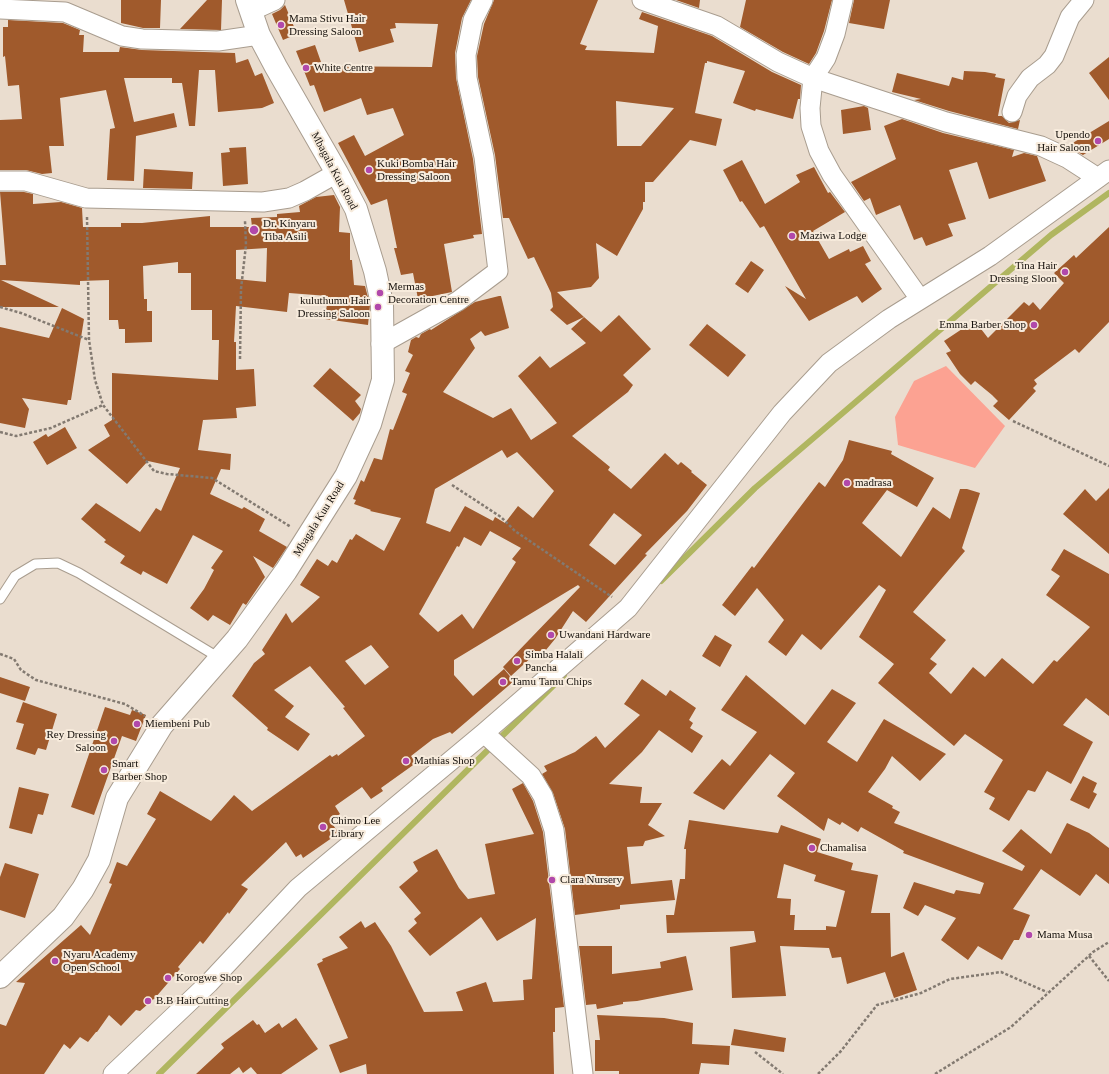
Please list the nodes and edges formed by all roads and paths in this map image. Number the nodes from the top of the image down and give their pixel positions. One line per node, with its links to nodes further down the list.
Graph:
1 (275, 0): 6 (street)
2 (483, 0): 19 (street)
3 (642, 0): 9 (street)
4 (843, 0): 9 (street)
5 (1084, 0): 10 (street)
6 (249, 6): 8 (street, Mbagala Kuu Road)
7 (0, 8): 8 (street)
8 (259, 35): 11 (street, Mbagala Kuu Road)
9 (813, 78): 12 (street); 16 (street)
10 (1012, 112)
11 (337, 173): 15 (street); 19 (street, Mbagala Kuu Road)
12 (1104, 174): 16 (street)
13 (0, 181): 14 (street)
14 (86, 198): 15 (street); 18 (path)
15 (244, 202): 20 (path)
16 (920, 299): 28 (street)
17 (0, 307): 18 (path)
18 (90, 340): 21 (path)
19 (381, 344): 26 (street, Mbagala Kuu Road)
20 (240, 359)
21 (103, 405): 23 (path); 26 (path)
22 (1013, 421): 24 (path)
23 (0, 432)
24 (1109, 466)
25 (452, 485): 28 (path)
26 (307, 537): 30 (street, Mbagala Kuu Road)
27 (0, 599): 30 (lane)
28 (628, 608): 32 (street)
29 (0, 654): 31 (path)
30 (221, 658): 31 (street, Mbagala Kuu Road)
31 (162, 725): 35 (street, Mbagala Kuu Road)
32 (484, 733): 39 (street); 40 (street)
33 (1109, 942): 34 (path)
34 (1089, 956): 36 (path); 37 (path)
35 (0, 978)
36 (1109, 981)
37 (1047, 992): 42 (path); 43 (path)
38 (754, 1052): 41 (path)
39 (113, 1074)
40 (583, 1074)
41 (783, 1074)
42 (818, 1074)
43 (935, 1074)

